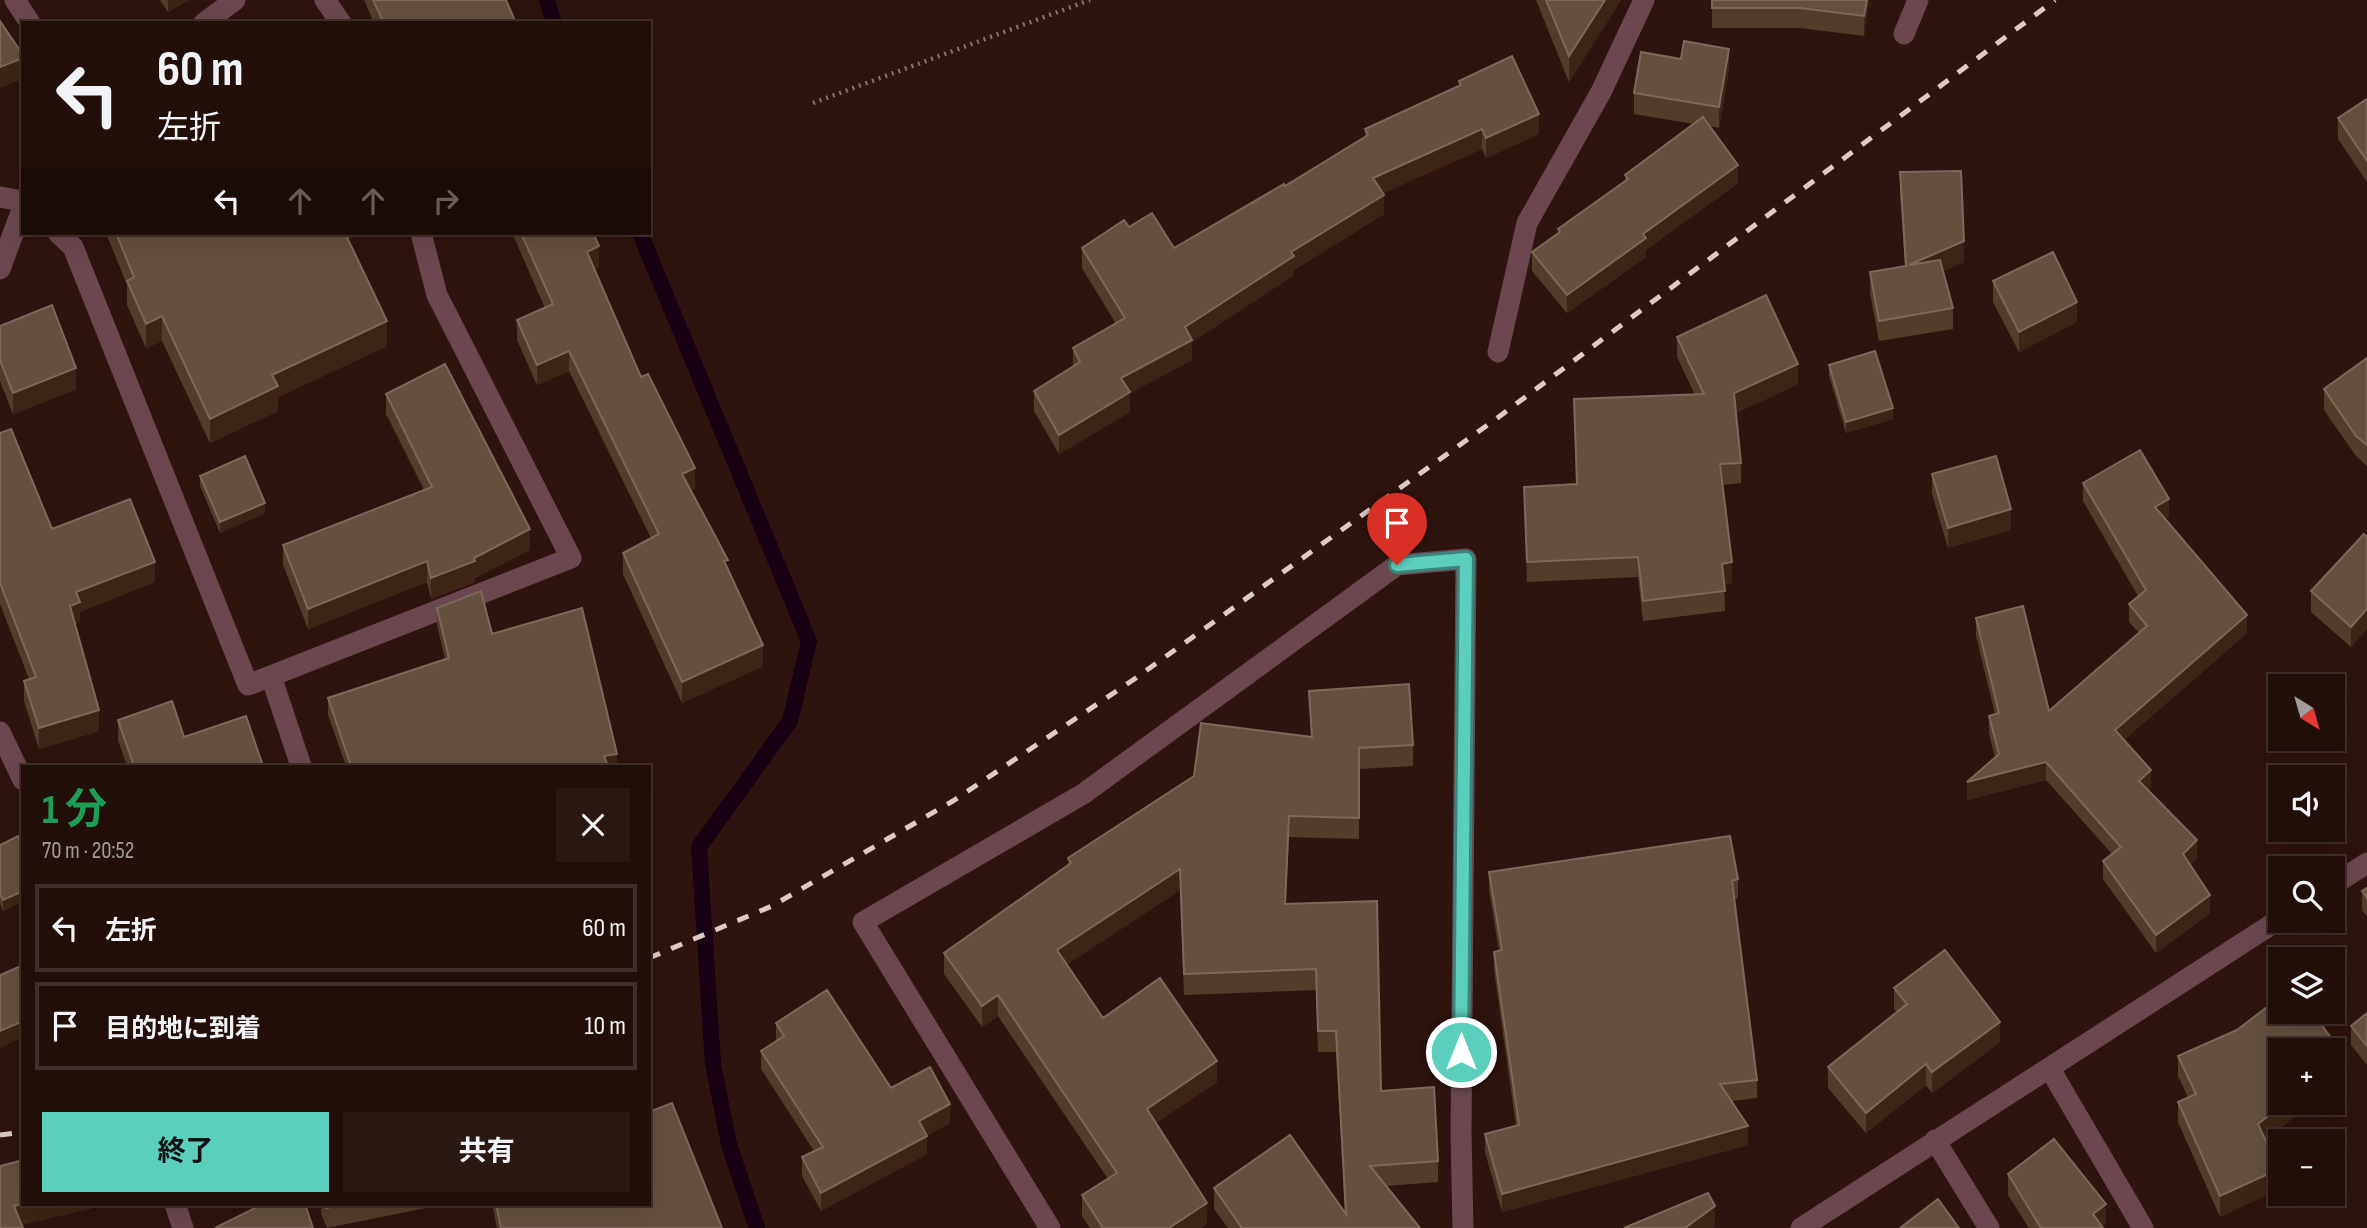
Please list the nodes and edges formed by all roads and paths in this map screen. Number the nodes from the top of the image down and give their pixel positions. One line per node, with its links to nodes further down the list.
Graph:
1 (15, 0): 7 (street)
2 (235, 0): 8 (street)
3 (325, 0): 9 (street)
4 (1090, 0): 11 (path)
5 (1644, 0): 18 (street)
6 (1918, 0): 10 (street)
7 (29, 21)
8 (207, 21)
9 (340, 21)
10 (1905, 34)
11 (814, 103)
12 (0, 197): 13 (street)
13 (21, 201)
14 (21, 212): 17 (street)
15 (60, 235): 19 (street)
16 (422, 235): 19 (street)
17 (0, 269)
18 (1498, 352)
19 (271, 676): 21 (street)
20 (0, 732): 22 (street)
21 (301, 765)
22 (21, 775)
23 (2367, 863): 24 (street)
24 (2345, 877)
25 (2268, 927): 26 (street)
26 (2050, 1069): 27 (street); 34 (street)
27 (1935, 1140): 32 (street); 33 (street)
28 (177, 1206): 29 (street)
29 (183, 1228)
30 (1050, 1228): 31 (street)
31 (1463, 1228)
32 (1801, 1228)
33 (1989, 1228)
34 (2143, 1228)

